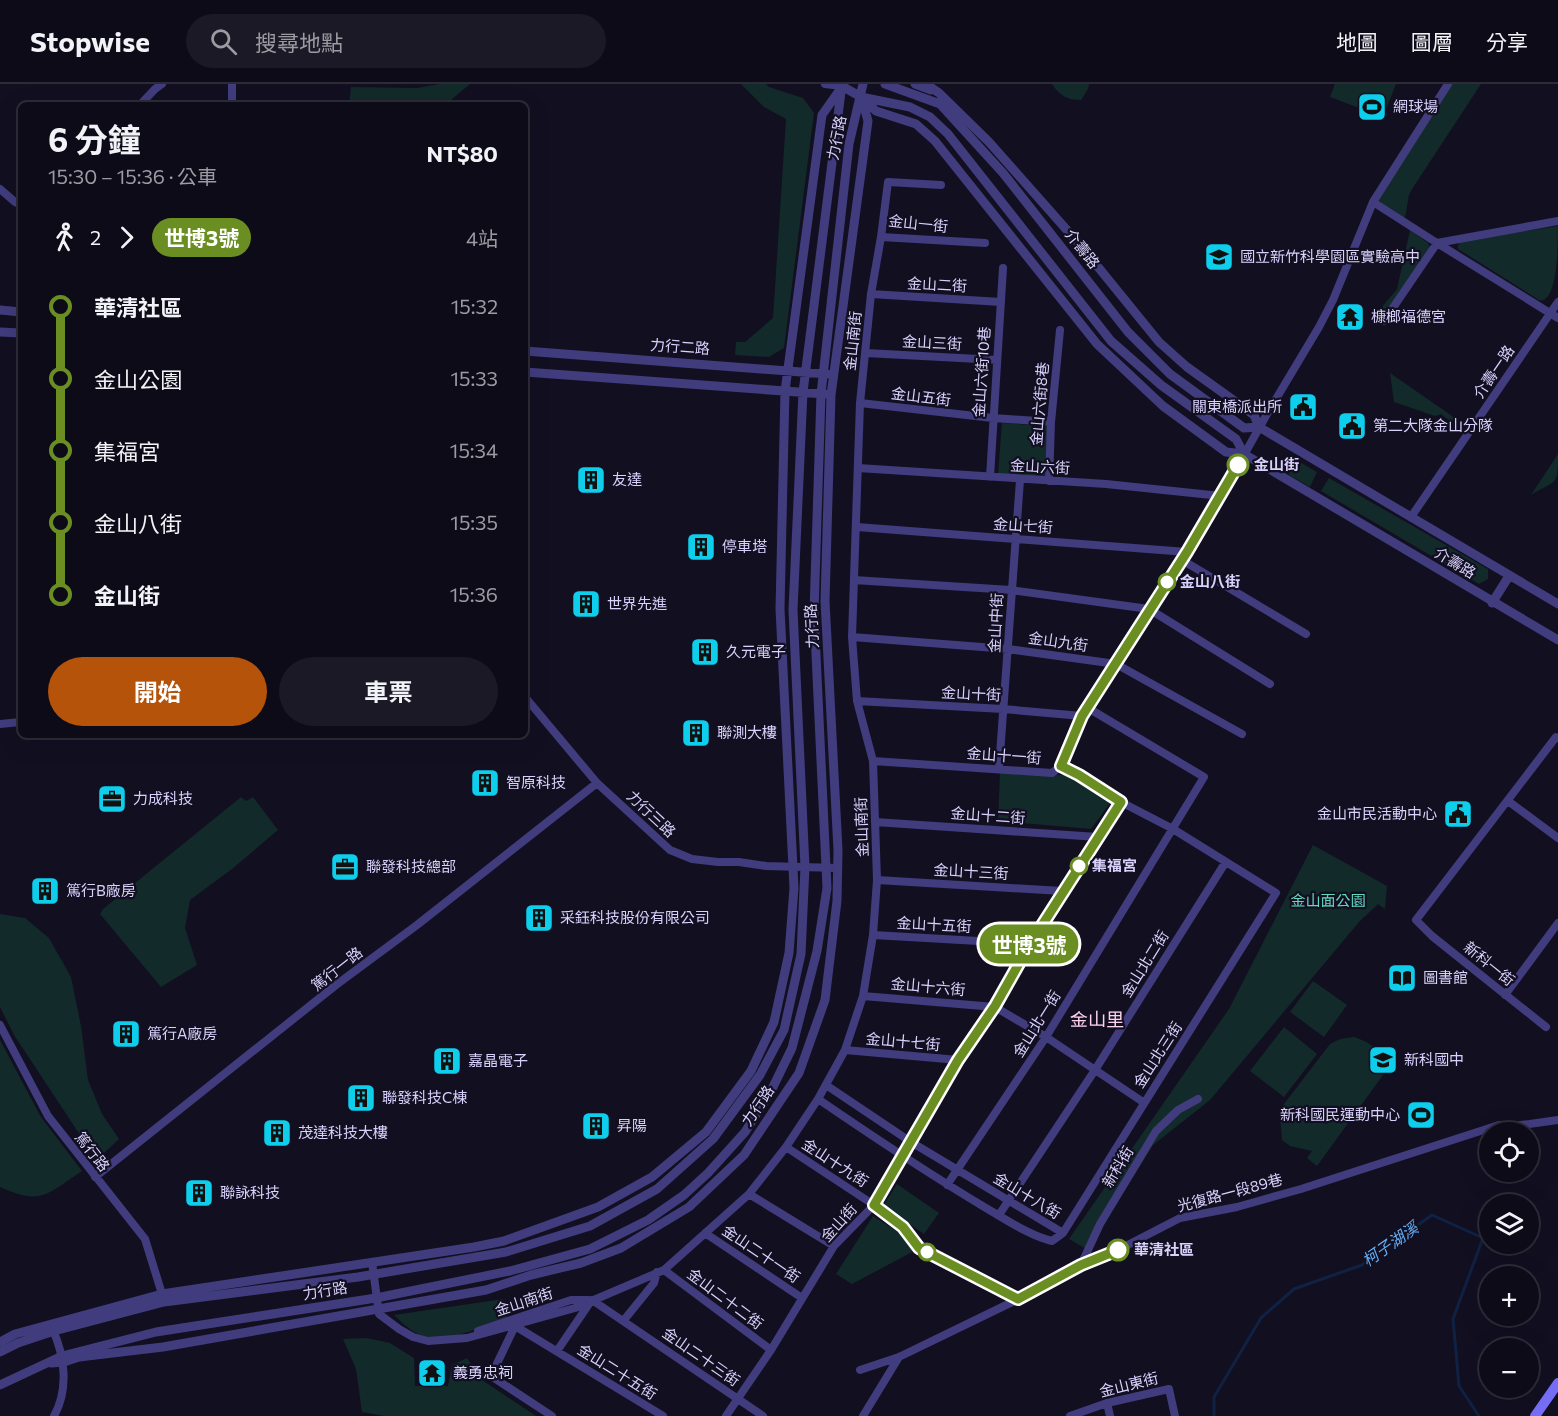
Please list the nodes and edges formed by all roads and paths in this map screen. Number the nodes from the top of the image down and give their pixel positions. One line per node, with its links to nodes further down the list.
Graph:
1 (162, 84): 12 (street)
2 (232, 84): 13 (street)
3 (825, 84): 9 (street)
4 (863, 84): 11 (street)
5 (885, 84): 51 (street, 介壽路)
6 (915, 84): 10 (street, 介壽路)
7 (926, 84): 10 (street, 介壽路)
8 (1448, 84): 19 (street)
9 (842, 85): 11 (street, 介壽路); 40 (street, 力行路); 42 (street, 力行路)
10 (939, 93): 51 (street, 介壽路)
11 (861, 97): 14 (street, 介壽路); 15 (street, 介壽路); 16 (street, 力行路); 43 (street, 力行路)
12 (143, 102)
13 (232, 102)
14 (910, 107): 15 (street); 52 (street, 介壽路)
15 (876, 111): 16 (street); 52 (street, 介壽路)
16 (868, 121): 44 (street, 力行路)
17 (941, 184): 22 (street, 金山一街)
18 (0, 189): 20 (street)
19 (1373, 202): 24 (street); 51 (street)
20 (18, 204)
21 (1558, 221): 24 (street)
22 (880, 237): 23 (street, 金山一街); 26 (street, 金山南街)
23 (985, 243)
24 (1437, 243): 31 (street); 33 (street)
25 (1003, 268): 27 (street, 金山六街10巷)
26 (871, 294): 27 (street, 金山二街); 38 (street, 金山南街)
27 (1001, 302): 39 (street, 金山六街10巷)
28 (1558, 302): 31 (street, 介壽一路)
29 (0, 310): 30 (street)
30 (18, 312)
31 (1550, 314): 32 (street); 58 (street, 介壽一路)
32 (1558, 318)
33 (1384, 321)
34 (1060, 330): 50 (street, 金山六街8巷)
35 (0, 332): 36 (street)
36 (18, 333)
37 (528, 351): 40 (street, 力行二路)
38 (866, 353): 39 (street, 金山三街); 48 (street, 金山南街)
39 (997, 360): 49 (street, 金山六街10巷)
40 (788, 370): 42 (street, 力行二路); 45 (street, 力行路)
41 (528, 372): 45 (street)
42 (805, 372): 43 (street, 力行二路); 46 (street, 力行路)
43 (822, 374): 44 (street, 力行二路); 47 (street, 力行路)
44 (833, 375): 47 (street, 力行路)
45 (785, 391): 46 (street); 95 (street, 力行路)
46 (803, 392): 47 (street); 96 (street, 力行路)
47 (826, 394): 97 (street, 力行路); 98 (street, 力行路)
48 (860, 403): 49 (street, 金山五街); 53 (street, 金山南街)
49 (993, 418): 50 (street, 金山五街); 54 (street, 金山六街10巷)
50 (1051, 422): 56 (street, 金山六街8巷)
51 (1259, 427): 52 (street); 58 (street, 介壽路)
52 (1244, 454): 57 (street); 66 (street, 介壽路)
53 (858, 468): 54 (street, 金山六街); 59 (street, 金山南街)
54 (990, 477): 55 (street, 金山六街)
55 (1020, 480): 56 (street, 金山六街); 60 (street, 金山中街)
56 (1049, 481): 57 (street, 金山六街)
57 (1221, 496): 61 (street)
58 (1411, 517): 63 (street, 介壽路)
59 (857, 527): 60 (street, 金山七街); 64 (street, 金山南街)
60 (1015, 539): 61 (street, 金山七街); 65 (street, 金山中街)
61 (1187, 552): 62 (street)
62 (1182, 560): 68 (street); 69 (street)
63 (1509, 576): 66 (street); 67 (street, 介壽路)
64 (854, 580): 65 (street); 70 (street, 金山南街)
65 (1011, 590): 68 (street); 72 (street, 金山中街)
66 (1492, 603): 71 (street, 介壽路)
67 (1558, 604)
68 (1149, 609): 73 (street); 74 (street)
69 (1306, 634)
70 (852, 637): 72 (street, 金山九街); 76 (street, 金山南街)
71 (1558, 640)
72 (1008, 649): 73 (street, 金山九街); 78 (street, 金山中街)
73 (1116, 664): 77 (street); 82 (street, 金山九街)
74 (1270, 684)
75 (528, 701): 87 (street, 力行三路)
76 (858, 701): 78 (street, 金山十街); 84 (street, 金山南街)
77 (1088, 708): 79 (street); 91 (street, 金山北一街)
78 (1003, 709): 79 (street, 金山十街); 86 (street, 金山中街)
79 (1082, 716): 85 (street)
80 (18, 722): 81 (street)
81 (0, 724)
82 (1242, 734)
83 (1557, 737): 88 (street)
84 (873, 761): 86 (street, 金山十一街); 90 (street, 金山南街)
85 (1061, 766): 86 (street, 金山十一街); 89 (street, 金山十一街)
86 (999, 768)
87 (597, 783): 95 (street, 力行三路); 123 (street, 篤行一路)
88 (1508, 801): 93 (street); 105 (street, 新科一街)
89 (1121, 802): 91 (street, 金山十一街); 92 (street, 金山街)
90 (875, 822): 92 (street, 金山十二街); 99 (street, 金山南街)
91 (1173, 829): 94 (street, 金山十一街); 110 (street, 金山北一街)
92 (1098, 837): 100 (street, 金山街)
93 (1558, 838)
94 (1225, 863): 101 (street, 金山十一街); 113 (street, 金山北二街)
95 (793, 867): 96 (street, 力行三路); 132 (street, 力行路)
96 (805, 867): 97 (street, 力行三路); 135 (street, 力行路)
97 (826, 868): 98 (street, 力行三路); 137 (street, 力行路)
98 (837, 868): 141 (street, 力行路)
99 (877, 880): 100 (street, 金山十三街); 103 (street, 金山南街)
100 (1062, 891): 104 (street, 金山街)
101 (1276, 893): 117 (street, 金山北三街)
102 (1558, 923): 105 (street)
103 (873, 935): 104 (street, 金山十五街); 106 (street, 金山南街)
104 (1030, 944): 107 (street, 金山街)
105 (1505, 995): 109 (street, 新科一街)
106 (863, 996): 107 (street, 金山十六街); 111 (street, 金山南街)
107 (995, 1006): 110 (street, 金山十六街); 112 (street, 金山街)
108 (0, 1025): 123 (street, 篤行路)
109 (1546, 1027)
110 (1046, 1037): 113 (street, 金山十六街); 122 (street, 金山北一街)
111 (845, 1050): 112 (street, 金山十七街); 114 (street, 金山南街)
112 (958, 1060): 119 (street, 金山街)
113 (1095, 1070): 117 (street, 金山十六街); 126 (street, 金山北二街)
114 (826, 1085): 115 (street, 金山南街); 119 (street, 金山十八街)
115 (818, 1099): 120 (street, 金山南街); 121 (street, 金山十八街)
116 (1198, 1099): 133 (street, 新科街)
117 (1143, 1102): 130 (street, 金山北三街)
118 (1558, 1120): 133 (street, 光復路一段89巷)
119 (911, 1142): 121 (street, 金山街); 122 (street, 金山十八街)
120 (786, 1147): 125 (street, 金山南街); 127 (street, 金山十九街)
121 (902, 1157): 124 (street, 金山十八街); 127 (street, 金山街)
122 (958, 1169): 124 (street, 金山北一街); 126 (street, 金山十八街)
123 (95, 1177): 136 (street, 篤行路)
124 (947, 1185): 128 (street, 金山十八街)
125 (749, 1194): 129 (street, 金山南街); 131 (street)
126 (1010, 1201): 128 (street, 金山北二街); 130 (street, 金山十八街)
127 (874, 1205): 131 (street, 金山街); 139 (street, 金山十九街)
128 (999, 1215): 130 (street, 金山十八街)
129 (705, 1233): 134 (street, 金山南街); 138 (street, 金山二十一街)
130 (1063, 1233)
131 (834, 1246): 138 (street, 金山街)
132 (372, 1262): 135 (street); 136 (street, 力行路)
133 (1081, 1265): 139 (street, 光復路一段89巷)
134 (660, 1271): 140 (street, 金山南街); 142 (street); 147 (street, 金山二十二街)
135 (373, 1273): 137 (street); 144 (street, 力行路)
136 (162, 1294): 144 (street, 力行路)
137 (376, 1298): 141 (street); 151 (street, 力行路)
138 (802, 1298): 147 (street, 金山街)
139 (1018, 1299): 150 (street, 光復路一段89巷)
140 (592, 1300): 142 (street, 金山二十三街); 143 (street, 金山南街); 145 (street, 金山南街); 148 (street, 金山二十五街)
141 (377, 1310): 145 (street, 金山南街); 151 (street, 力行路)
142 (624, 1320): 155 (street, 金山二十三街)
143 (515, 1326): 145 (street, 金山南街); 148 (street, 金山二十五街); 158 (street)
144 (52, 1327): 146 (street, 力行路); 149 (street, 力行路); 151 (street)
145 (467, 1338)
146 (0, 1342)
147 (771, 1350): 155 (street, 金山街)
148 (557, 1351): 159 (street, 金山二十五街)
149 (0, 1353)
150 (899, 1357): 152 (street, 光復路一段89巷); 162 (street)
151 (63, 1359): 154 (street, 力行路); 157 (street)
152 (860, 1370)
153 (1558, 1383): 166 (main road)
154 (0, 1385)
155 (738, 1400): 160 (street, 金山街); 161 (street, 金山二十三街)
156 (1107, 1403): 163 (street, 金山東街); 164 (street); 165 (street, 金山東街)
157 (54, 1416)
158 (552, 1416)
159 (663, 1416)
160 (726, 1416)
161 (763, 1416)
162 (864, 1416)
163 (1070, 1416)
164 (1110, 1416)
165 (1175, 1416)
166 (1535, 1416)

